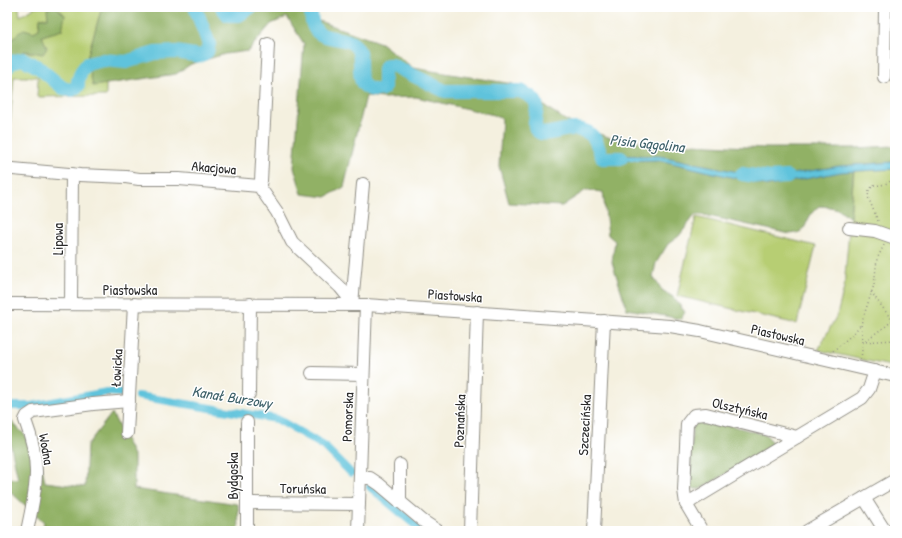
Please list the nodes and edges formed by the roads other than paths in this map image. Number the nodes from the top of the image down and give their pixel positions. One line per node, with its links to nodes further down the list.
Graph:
1 (885, 7): 3 (street)
2 (268, 44): 7 (street)
3 (884, 77)
4 (13, 169): 5 (street, Akacjowa)
5 (72, 174): 7 (street, Akacjowa); 11 (street, Lipowa)
6 (363, 184): 14 (street)
7 (259, 186): 14 (street)
8 (849, 228): 9 (street)
9 (895, 238)
10 (7, 304): 11 (street, Piastowska)
11 (71, 304): 12 (street, Piastowska)
12 (134, 304): 13 (street, Piastowska); 23 (street, Łowicka)
13 (250, 304): 14 (street, Piastowska); 22 (street)
14 (352, 304): 15 (street, Piastowska)
15 (366, 305): 16 (street, Piastowska); 20 (street, Pomorska)
16 (477, 312): 17 (street, Piastowska); 39 (street, Poznańska)
17 (604, 321): 18 (street, Piastowska); 40 (street, Szczecińska)
18 (875, 371): 21 (street, Piastowska); 26 (street)
19 (312, 373): 20 (street)
20 (363, 374): 28 (street, Pomorska)
21 (895, 376)
22 (249, 394)
23 (129, 401): 25 (street, Łowicka); 35 (street, Wodna)
24 (247, 422): 32 (street, Bydgoska)
25 (127, 433)
26 (797, 437): 34 (street); 34 (street, Olsztyńska)
27 (400, 465): 31 (street)
28 (360, 478): 31 (street); 33 (street, Pomorska)
29 (895, 480): 30 (street)
30 (864, 498): 42 (street); 43 (street)
31 (400, 502): 38 (street)
32 (247, 503): 33 (street, Toruńska); 36 (street, Bydgoska)
33 (359, 504): 37 (street, Pomorska)
34 (686, 504): 41 (street, Olsztyńska)
35 (27, 531)
36 (247, 531)
37 (358, 531)
38 (438, 531)
39 (470, 531)
40 (594, 531)
41 (702, 531)
42 (808, 531)
43 (885, 531)

